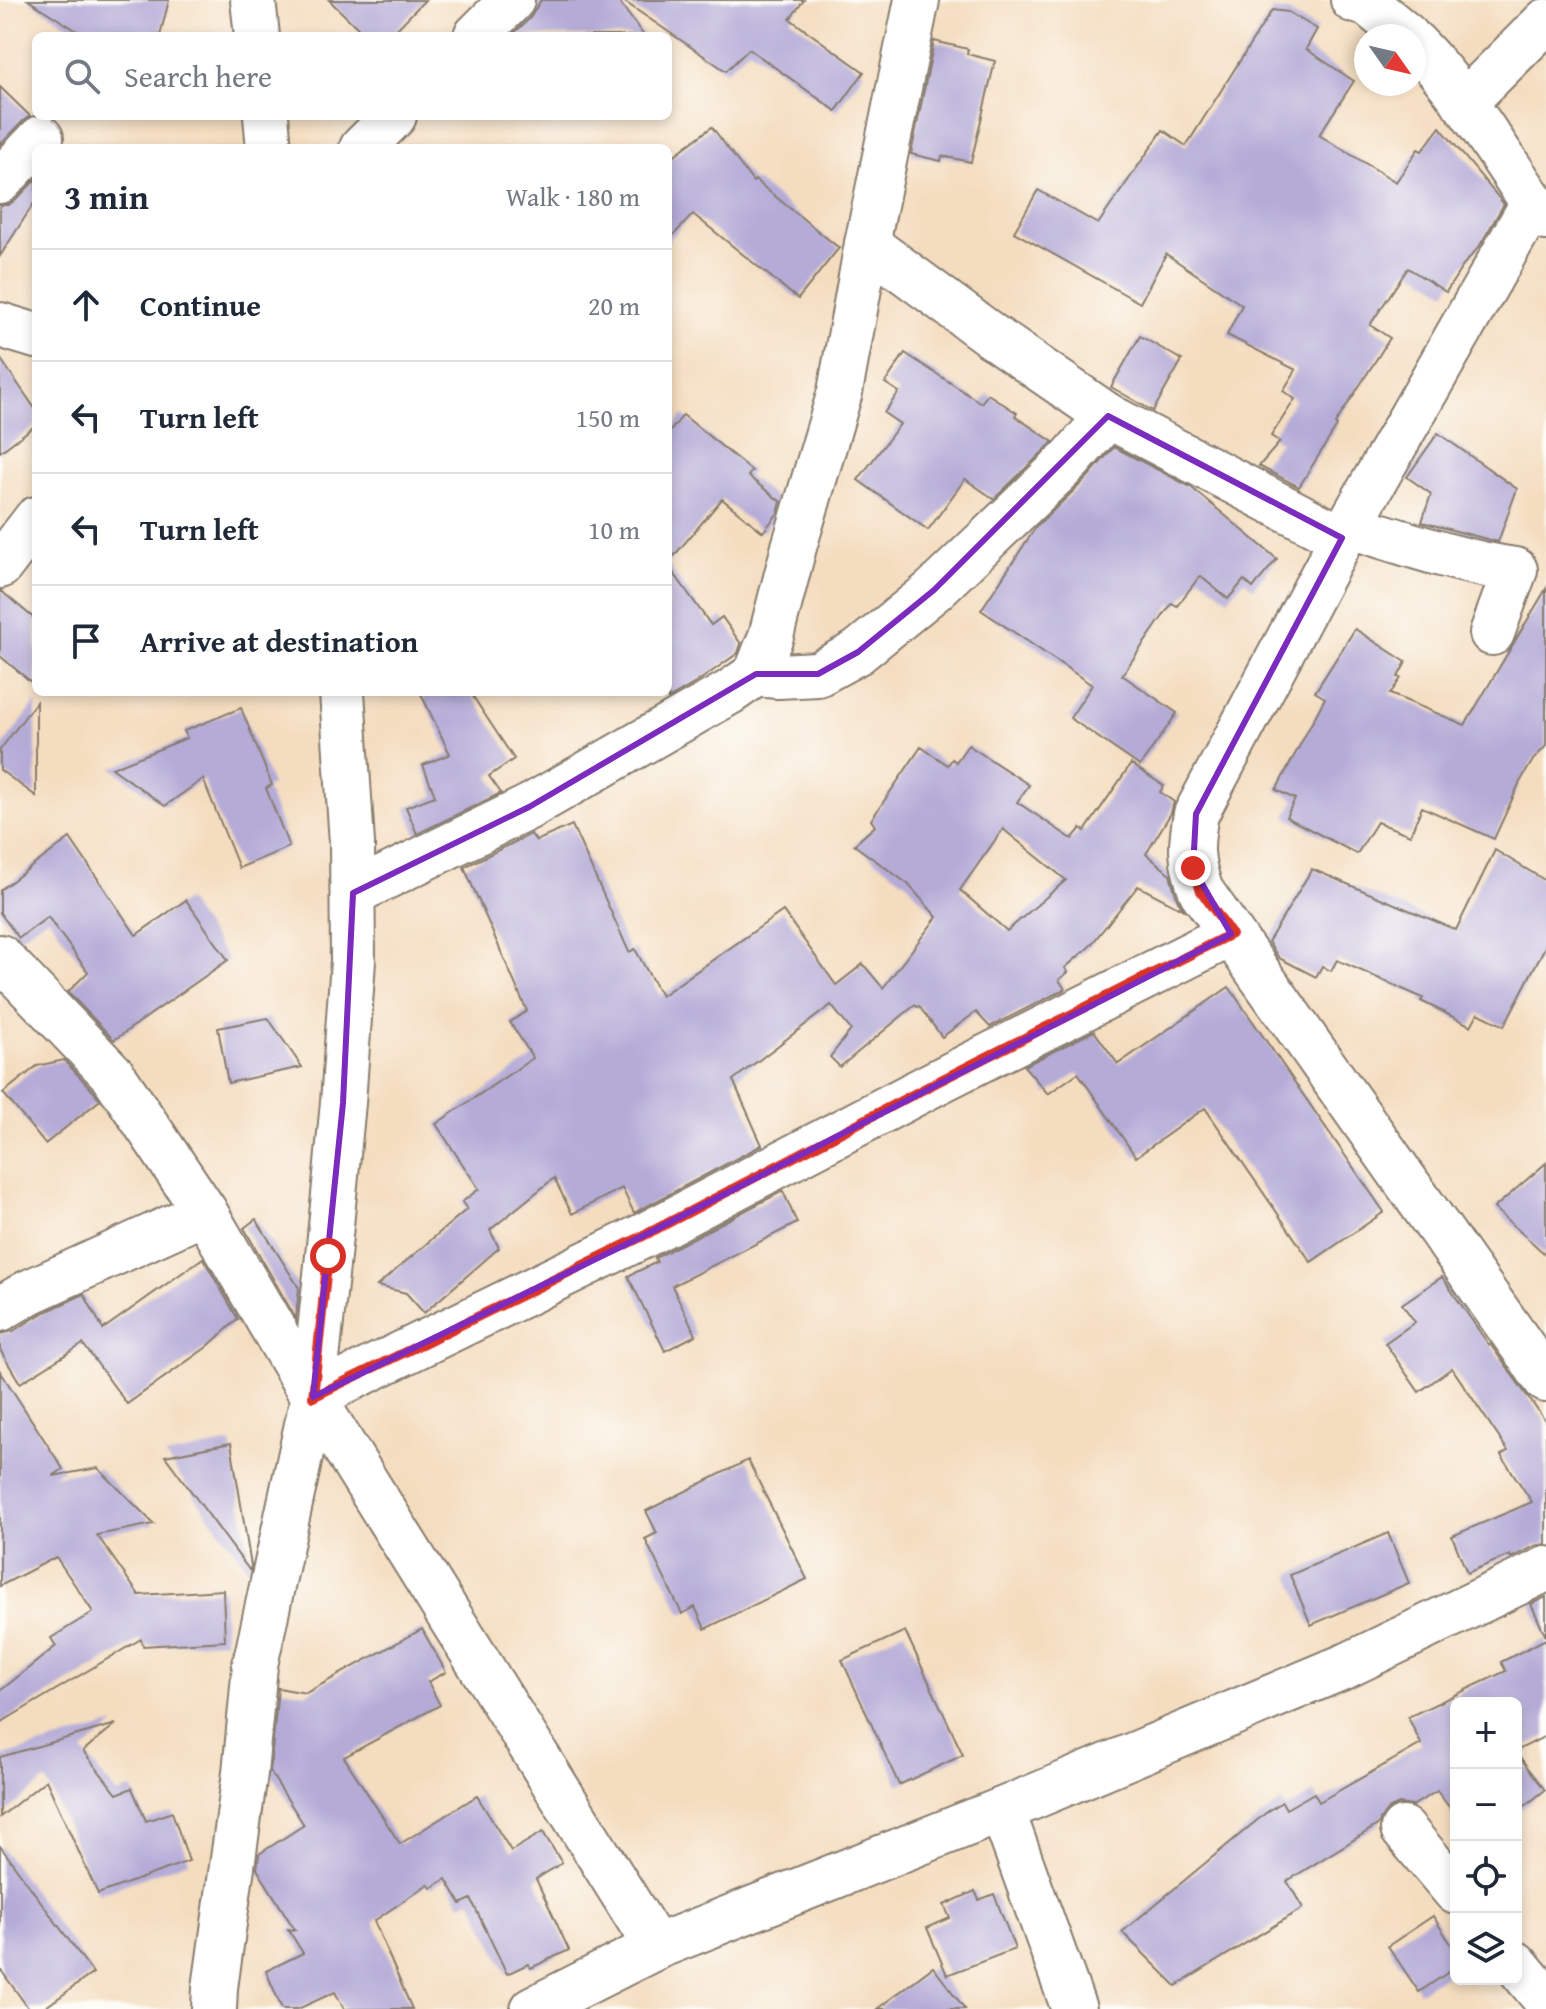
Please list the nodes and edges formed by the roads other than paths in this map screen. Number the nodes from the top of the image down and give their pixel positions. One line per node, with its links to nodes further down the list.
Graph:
1 (253, 0): 7 (street)
2 (512, 0): 8 (street)
3 (917, 0): 20 (street)
4 (1353, 0): 6 (street)
5 (1546, 21): 10 (street)
6 (1392, 24)
7 (257, 32)
8 (480, 32)
9 (1426, 55): 10 (street)
10 (1464, 103): 19 (street)
11 (266, 120): 15 (street)
12 (390, 120): 16 (street)
13 (41, 138): 14 (street)
14 (35, 144)
15 (269, 144)
16 (366, 144)
17 (32, 147): 18 (street)
18 (0, 181)
19 (1540, 211): 25 (street)
20 (867, 244): 23 (street); 28 (street)
21 (0, 325): 22 (street)
22 (32, 335)
23 (1108, 416): 25 (street); 28 (street)
24 (32, 524): 26 (street)
25 (1346, 532): 27 (street); 31 (street)
26 (0, 566)
27 (1492, 633)
28 (756, 674): 30 (street)
29 (342, 696): 30 (street)
30 (353, 893): 36 (street)
31 (1231, 934): 35 (street); 36 (street)
32 (0, 957): 33 (street)
33 (205, 1212): 34 (street); 36 (street)
34 (0, 1309)
35 (1546, 1380)
36 (313, 1397): 41 (street); 45 (street)
37 (1546, 1569): 38 (street)
38 (1002, 1810): 41 (street); 47 (street)
39 (1403, 1829): 40 (street)
40 (1450, 1885)
41 (656, 1947): 43 (street)
42 (1522, 1971): 44 (street)
43 (579, 2000): 46 (street)
44 (1546, 2000)
45 (214, 2009)
46 (533, 2009)
47 (1074, 2009)

